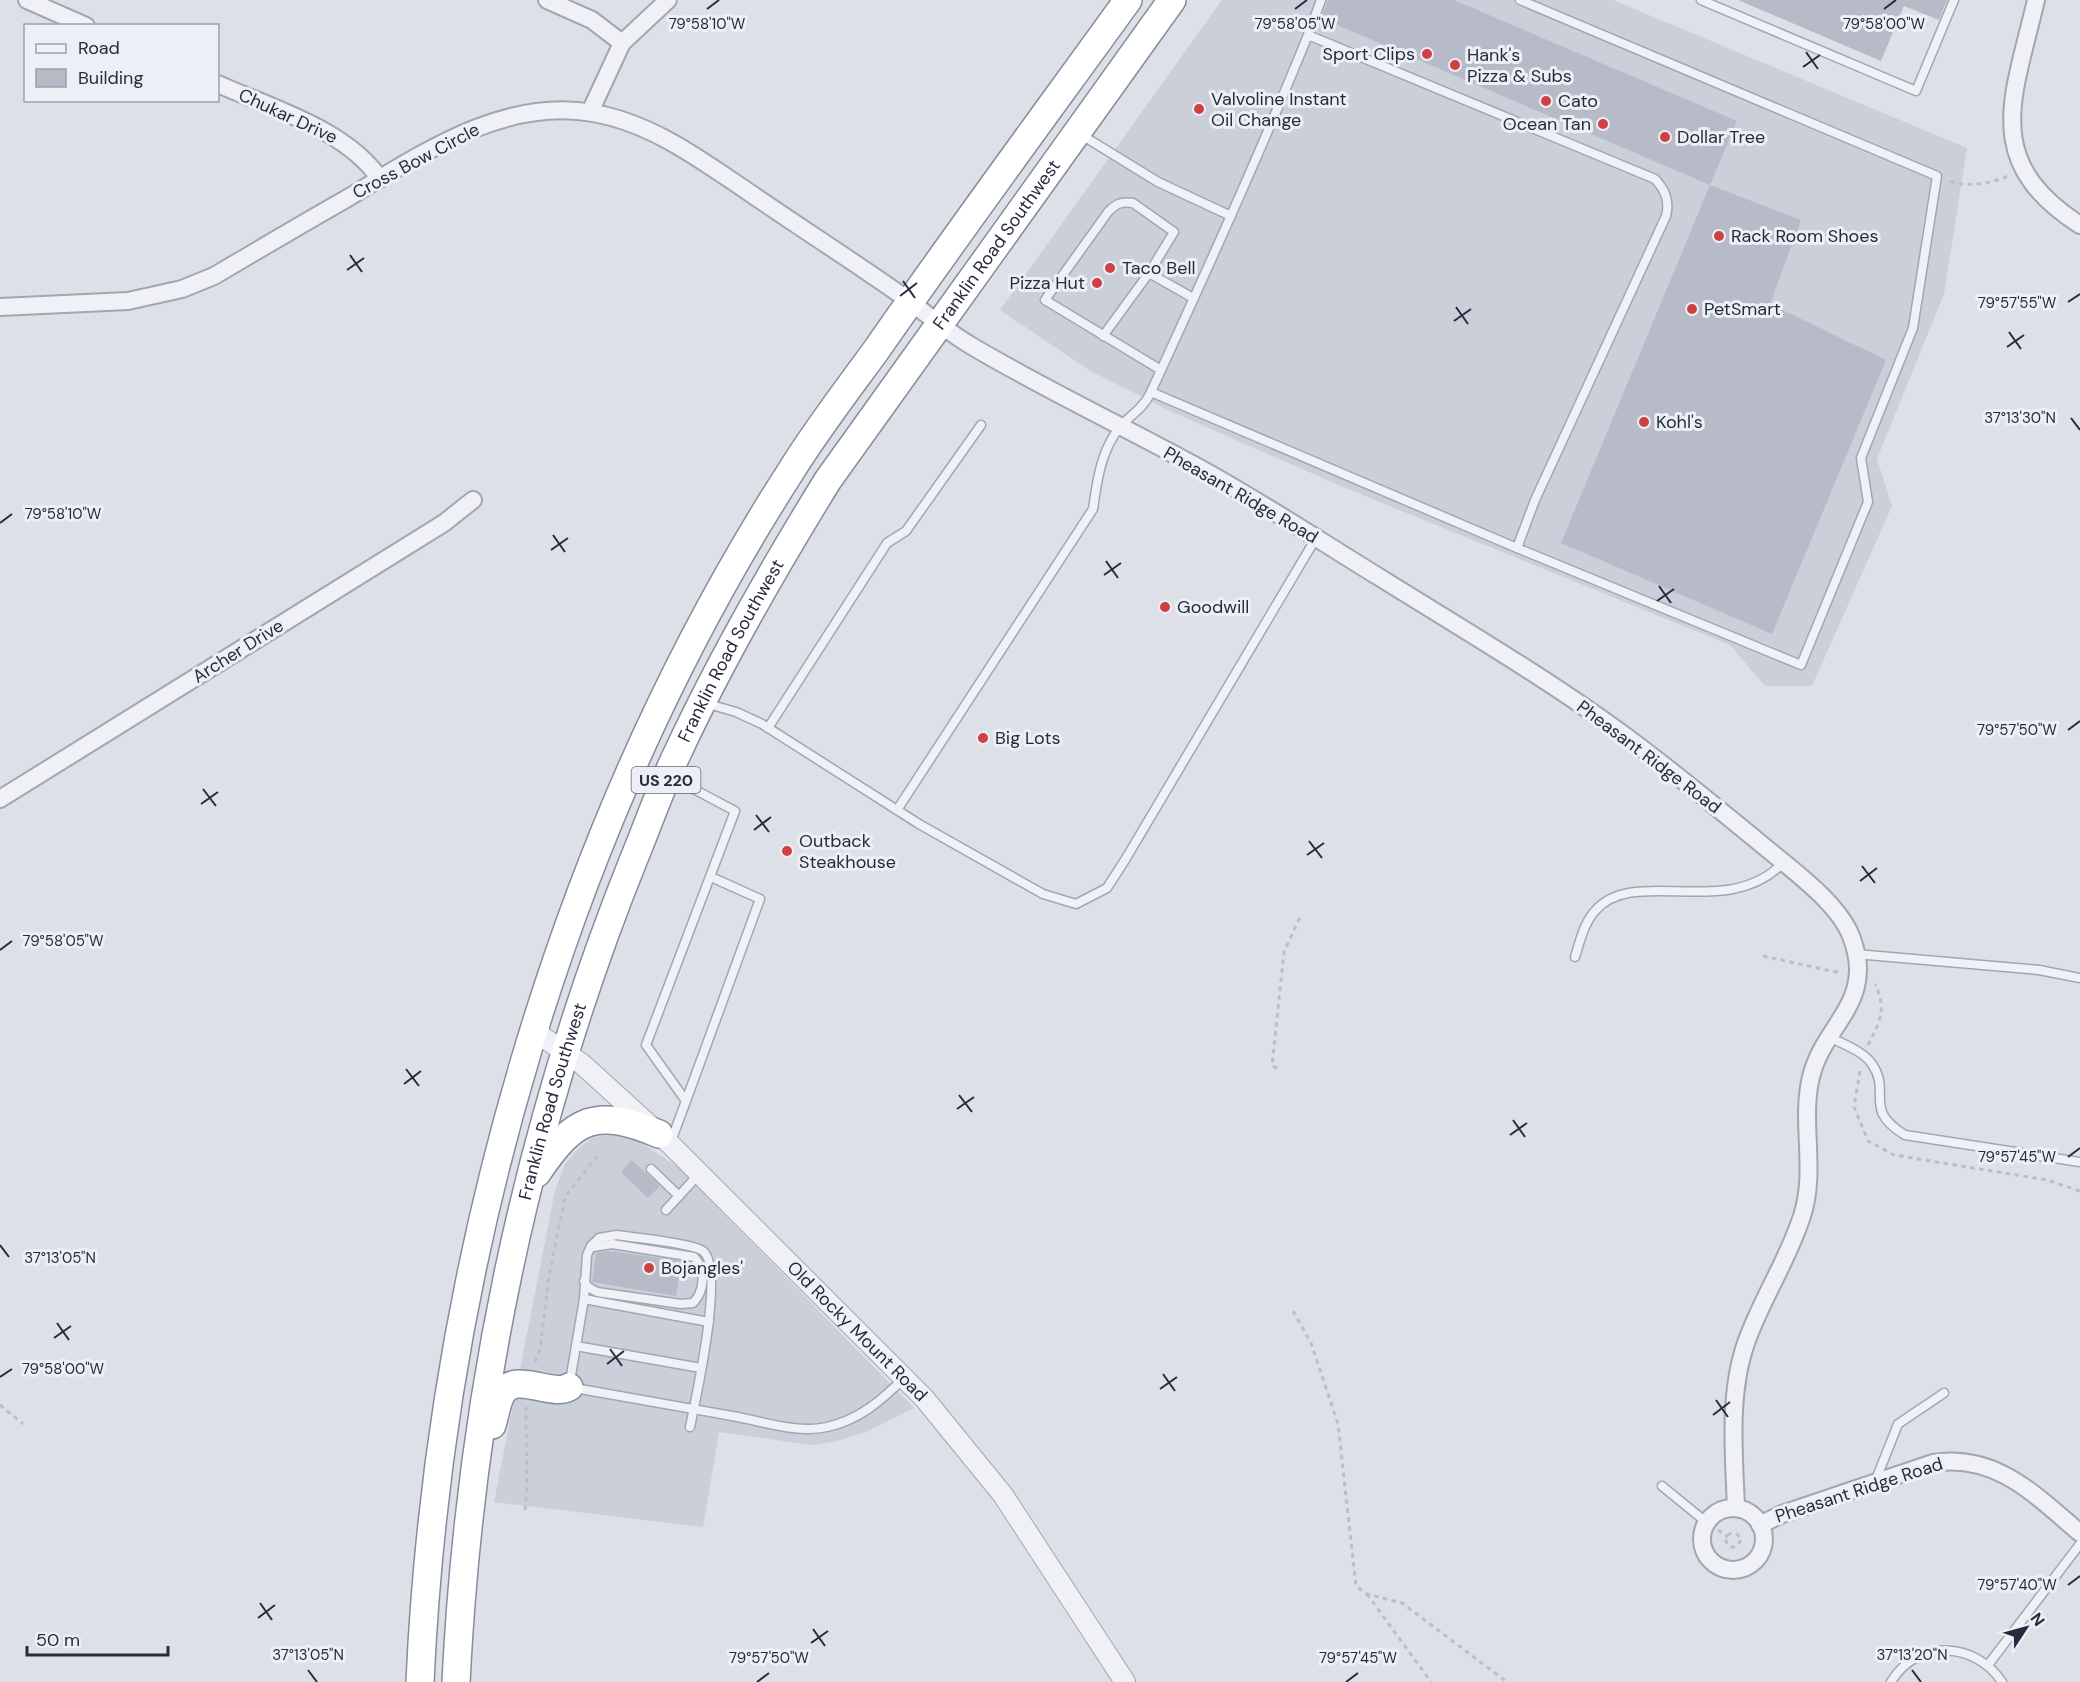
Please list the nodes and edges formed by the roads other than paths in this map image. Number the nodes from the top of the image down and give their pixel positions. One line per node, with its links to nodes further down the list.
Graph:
1 (27, 0): 11 (street)
2 (547, 0): 13 (street)
3 (668, 0): 13 (street)
4 (1128, 0): 22 (highway, Franklin Road Southwest / US 220)
5 (1172, 0): 16 (highway, Franklin Road Southwest / US 220)
6 (1321, 0): 12 (lane)
7 (1520, 0): 32 (lane)
8 (1701, 0): 9 (lane)
9 (1954, 0)
10 (2036, 0): 19 (street)
11 (81, 24)
12 (1308, 35): 18 (lane); 32 (lane)
13 (622, 43): 15 (street)
14 (219, 84): 17 (street, Chukar Drive)
15 (590, 112): 17 (street, Cross Bow Circle); 22 (street, Cross Bow Circle)
16 (1077, 132): 18 (lane); 24 (highway, Franklin Road Southwest / US 220)
17 (380, 179): 23 (street, Cross Bow Circle)
18 (1231, 216): 21 (lane)
19 (2080, 225)
20 (1149, 273): 21 (lane); 25 (lane); 25 (lane)
21 (1193, 298): 26 (lane)
22 (910, 301): 24 (street, Pheasant Ridge Road); 43 (highway, Franklin Road Southwest / US 220)
23 (0, 307)
24 (938, 323): 29 (street, Pheasant Ridge Road); 33 (highway, Franklin Road Southwest / US 220)
25 (1103, 336): 26 (lane)
26 (1161, 370): 27 (lane)
27 (1151, 392): 29 (lane); 32 (lane)
28 (981, 425): 34 (lane)
29 (1119, 427): 31 (street, Pheasant Ridge Road); 37 (lane)
30 (473, 500): 36 (street, Archer Drive)
31 (1316, 538): 37 (lane); 38 (street, Pheasant Ridge Road)
32 (1517, 548)
33 (702, 702): 34 (lane); 35 (highway, Franklin Road Southwest / US 220)
34 (768, 728): 37 (lane)
35 (668, 776): 39 (lane); 45 (highway, Franklin Road Southwest / US 220)
36 (0, 800)
37 (897, 810)
38 (1783, 863): 40 (street, Pheasant Ridge Road); 41 (lane)
39 (711, 877): 46 (lane); 46 (lane)
40 (1856, 954): 42 (lane); 44 (street, Pheasant Ridge Road)
41 (1575, 957)
42 (2080, 978)
43 (534, 1031): 45 (street, Old Rocky Mount Road); 74 (highway, Franklin Road Southwest / US 220)
44 (1829, 1037): 48 (lane); 68 (street, Pheasant Ridge Road)
45 (564, 1051): 47 (street, Old Rocky Mount Road); 51 (highway, Franklin Road Southwest / US 220)
46 (686, 1101): 47 (lane)
47 (665, 1139): 50 (street, Old Rocky Mount Road); 51 (highway)
48 (2080, 1162)
49 (651, 1169): 52 (lane)
50 (700, 1173): 52 (lane); 60 (street, Old Rocky Mount Road)
51 (526, 1189): 67 (highway, Franklin Road Southwest / US 220)
52 (679, 1196): 53 (lane)
53 (666, 1210)
54 (588, 1250): 55 (lane); 55 (lane); 57 (lane)
55 (584, 1281): 56 (lane)
56 (584, 1299): 57 (lane); 58 (lane)
57 (709, 1322): 59 (lane)
58 (576, 1346): 59 (lane); 61 (lane)
59 (701, 1368): 63 (lane)
60 (904, 1378): 63 (lane); 76 (street, Old Rocky Mount Road)
61 (573, 1390): 63 (lane); 67 (highway)
62 (1944, 1393): 65 (lane)
63 (694, 1409): 64 (lane)
64 (690, 1427)
65 (1875, 1482): 69 (street, Pheasant Ridge Road); 71 (street, Pheasant Ridge Road)
66 (1662, 1486): 70 (lane)
67 (471, 1504): 75 (highway, Franklin Road Southwest / US 220)
68 (1736, 1508): 69 (street, Pheasant Ridge Road); 70 (street)
69 (1760, 1525): 70 (street, Pheasant Ridge Road)
70 (1712, 1526)
71 (2080, 1533)
72 (2080, 1544): 73 (lane)
73 (1988, 1665): 77 (lane); 78 (lane)
74 (420, 1682)
75 (456, 1682)
76 (1125, 1682)
77 (1891, 1682)
78 (2002, 1682)

